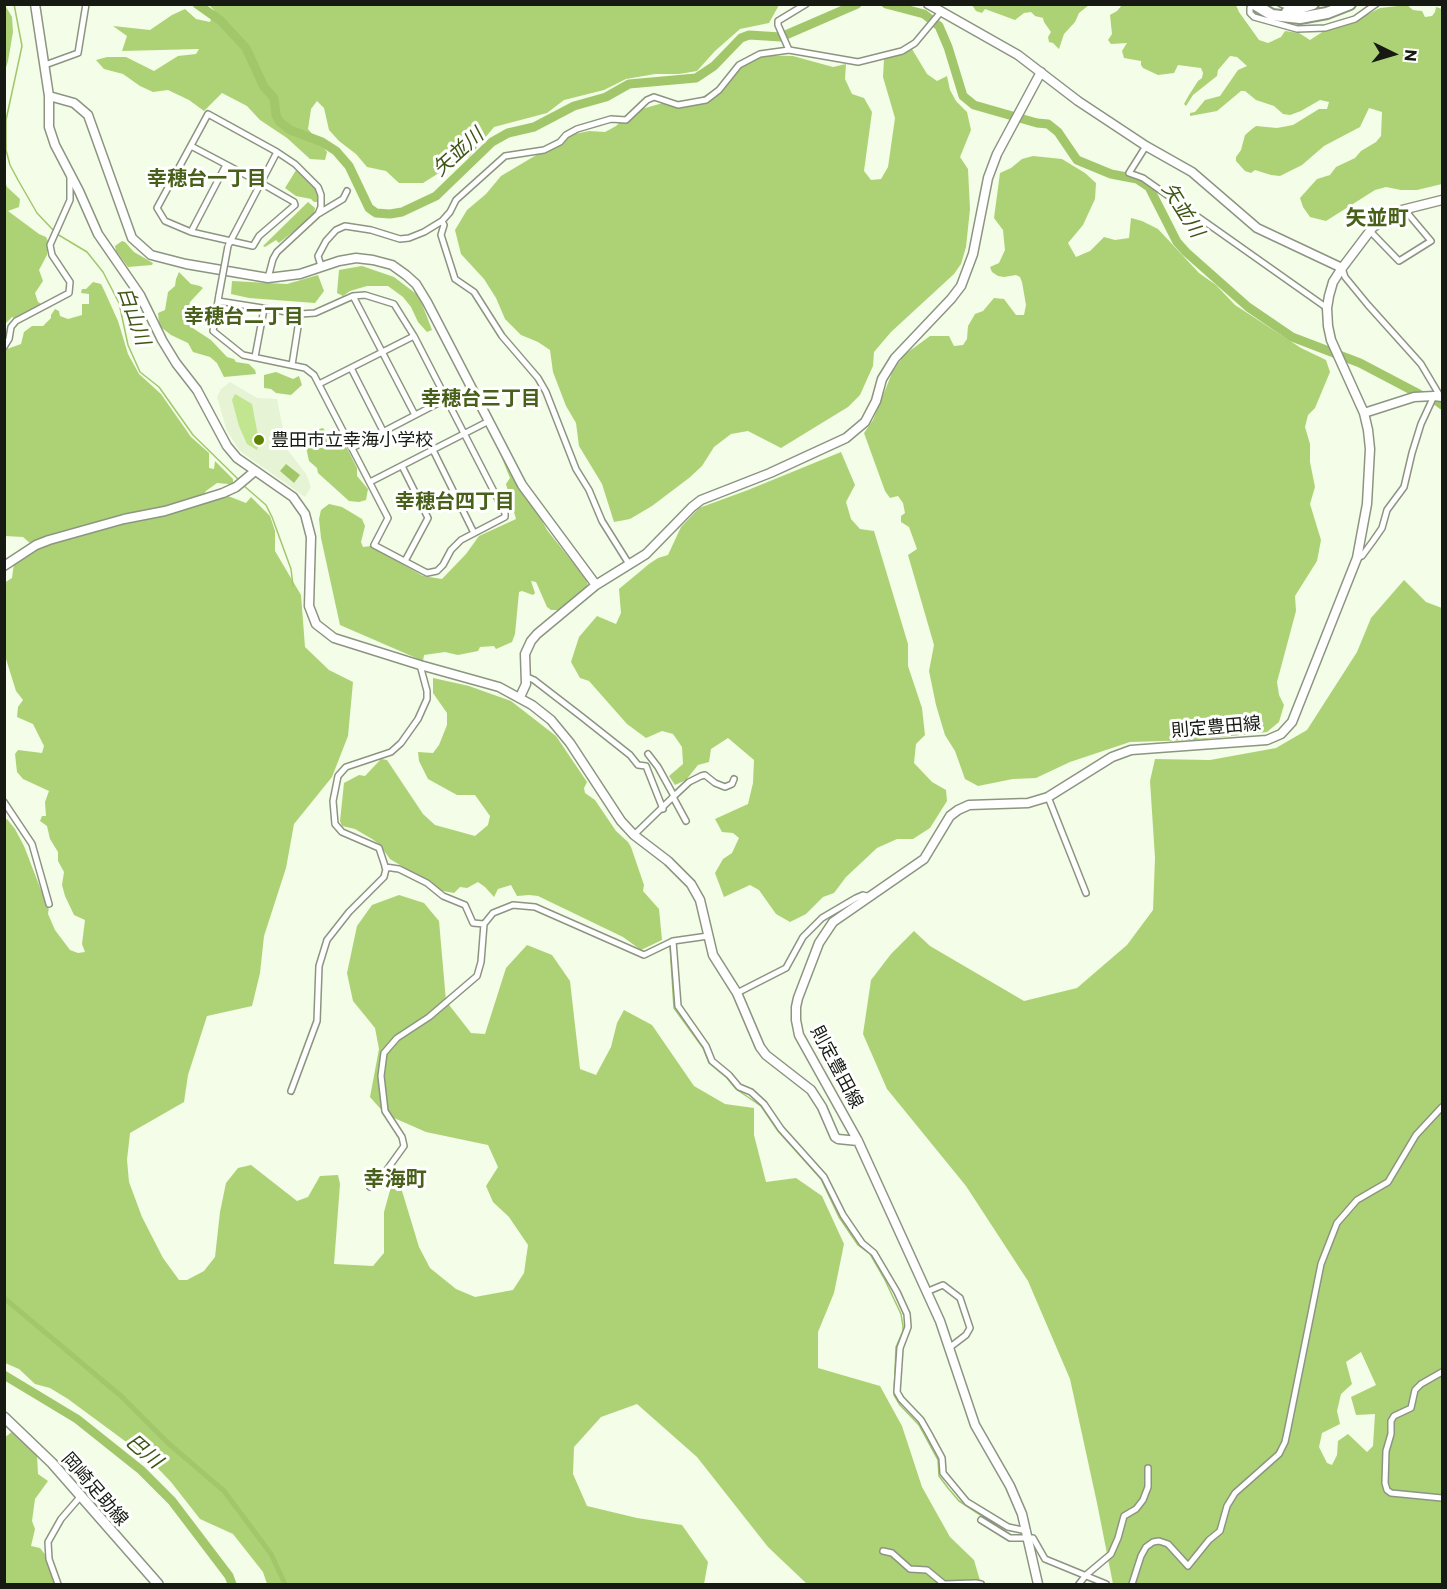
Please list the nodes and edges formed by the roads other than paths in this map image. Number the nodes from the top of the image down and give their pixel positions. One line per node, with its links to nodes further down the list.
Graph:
1 (86, 4): 13 (street)
2 (806, 4): 12 (street)
3 (928, 4): 11 (main road)
4 (1281, 4): 10 (street)
5 (1313, 4): 8 (highway)
6 (1350, 4): 8 (highway)
7 (1376, 4): 8 (street)
8 (1254, 6)
9 (35, 7): 13 (main road)
10 (1289, 8)
11 (940, 12): 12 (street); 14 (main road)
12 (789, 50): 26 (street)
13 (45, 65): 15 (main road)
14 (1041, 72): 17 (main road); 60 (main road)
15 (49, 96): 20 (main road); 32 (main road)
16 (191, 146): 18 (street); 19 (street); 28 (street)
17 (1146, 146): 31 (main road); 35 (street)
18 (277, 152): 21 (street); 25 (street)
19 (226, 165): 21 (street); 28 (street)
20 (66, 169): 39 (street); 55 (main road)
21 (261, 183): 29 (street); 29 (street)
22 (347, 191): 25 (street)
23 (1443, 200): 24 (main road, 則定豊田線)
24 (1404, 209): 27 (main road, 則定豊田線); 27 (street)
25 (318, 214): 32 (street)
26 (441, 221): 30 (street); 60 (street)
27 (1370, 231): 31 (main road, 則定豊田線)
28 (191, 232): 29 (street)
29 (229, 244): 34 (street, bridge)
30 (321, 266): 32 (main road); 49 (main road)
31 (1342, 268): 35 (main road, 則定豊田線); 45 (street)
32 (268, 278)
33 (353, 296): 37 (street); 38 (street); 40 (street)
34 (219, 298): 36 (street); 41 (street)
35 (1327, 308): 47 (main road, 則定豊田線)
36 (264, 309): 37 (street); 41 (street)
37 (300, 314): 42 (street)
38 (414, 336): 40 (street); 46 (street)
39 (4, 347)
40 (383, 352): 43 (street); 48 (street)
41 (255, 357): 42 (street)
42 (292, 364): 44 (street)
43 (351, 368): 44 (street); 50 (street)
44 (319, 384): 52 (street)
45 (1439, 397): 47 (main road); 58 (street)
46 (446, 399): 48 (street); 51 (street)
47 (1364, 413): 58 (main road, 則定豊田線)
48 (415, 415): 50 (street)
49 (487, 422): 51 (street); 62 (main road)
50 (384, 431): 52 (street)
51 (464, 434): 53 (street); 57 (street)
52 (352, 448): 56 (street)
53 (433, 450): 54 (street); 57 (street)
54 (402, 466): 56 (street); 59 (street)
55 (252, 474): 61 (main road); 63 (main road)
56 (370, 482): 59 (street)
57 (474, 533): 59 (street)
58 (1357, 558): 69 (main road, 則定豊田線)
59 (405, 561)
60 (629, 564): 62 (main road)
61 (4, 566)
62 (596, 585): 64 (main road)
63 (420, 665): 65 (main road); 74 (street)
64 (527, 677): 65 (main road); 71 (street)
65 (520, 697): 73 (main road)
66 (648, 754): 68 (street)
67 (734, 779): 68 (street)
68 (674, 797): 71 (street); 72 (street)
69 (1048, 797): 75 (street); 76 (main road, 則定豊田線)
70 (4, 802): 77 (street)
71 (663, 808): 73 (street)
72 (686, 821)
73 (634, 835): 79 (main road)
74 (385, 867): 78 (street); 82 (street)
75 (1086, 893)
76 (870, 897): 81 (street); 84 (main road, 則定豊田線)
77 (50, 904)
78 (483, 924): 80 (street); 85 (street)
79 (708, 936): 80 (street); 81 (main road)
80 (673, 941): 94 (street)
81 (736, 993): 84 (main road)
82 (291, 1091)
83 (1443, 1107): 103 (street)
84 (858, 1141): 86 (main road, 則定豊田線)
85 (370, 1187)
86 (926, 1292): 87 (main road, 則定豊田線); 87 (street)
87 (950, 1348): 94 (main road, 則定豊田線)
88 (1443, 1372): 92 (street)
89 (4, 1417): 91 (main road, 岡崎足助線)
90 (1148, 1468): 96 (street)
91 (80, 1497): 97 (street); 98 (main road, 岡崎足助線)
92 (1443, 1498)
93 (981, 1520): 94 (street)
94 (1028, 1534): 96 (street); 100 (main road, 則定豊田線)
95 (883, 1551): 99 (street)
96 (1086, 1575): 101 (street); 102 (street)
97 (58, 1584)
98 (158, 1584)
99 (981, 1584)
100 (1038, 1584)
101 (1079, 1584)
102 (1106, 1584)
103 (1132, 1584)

